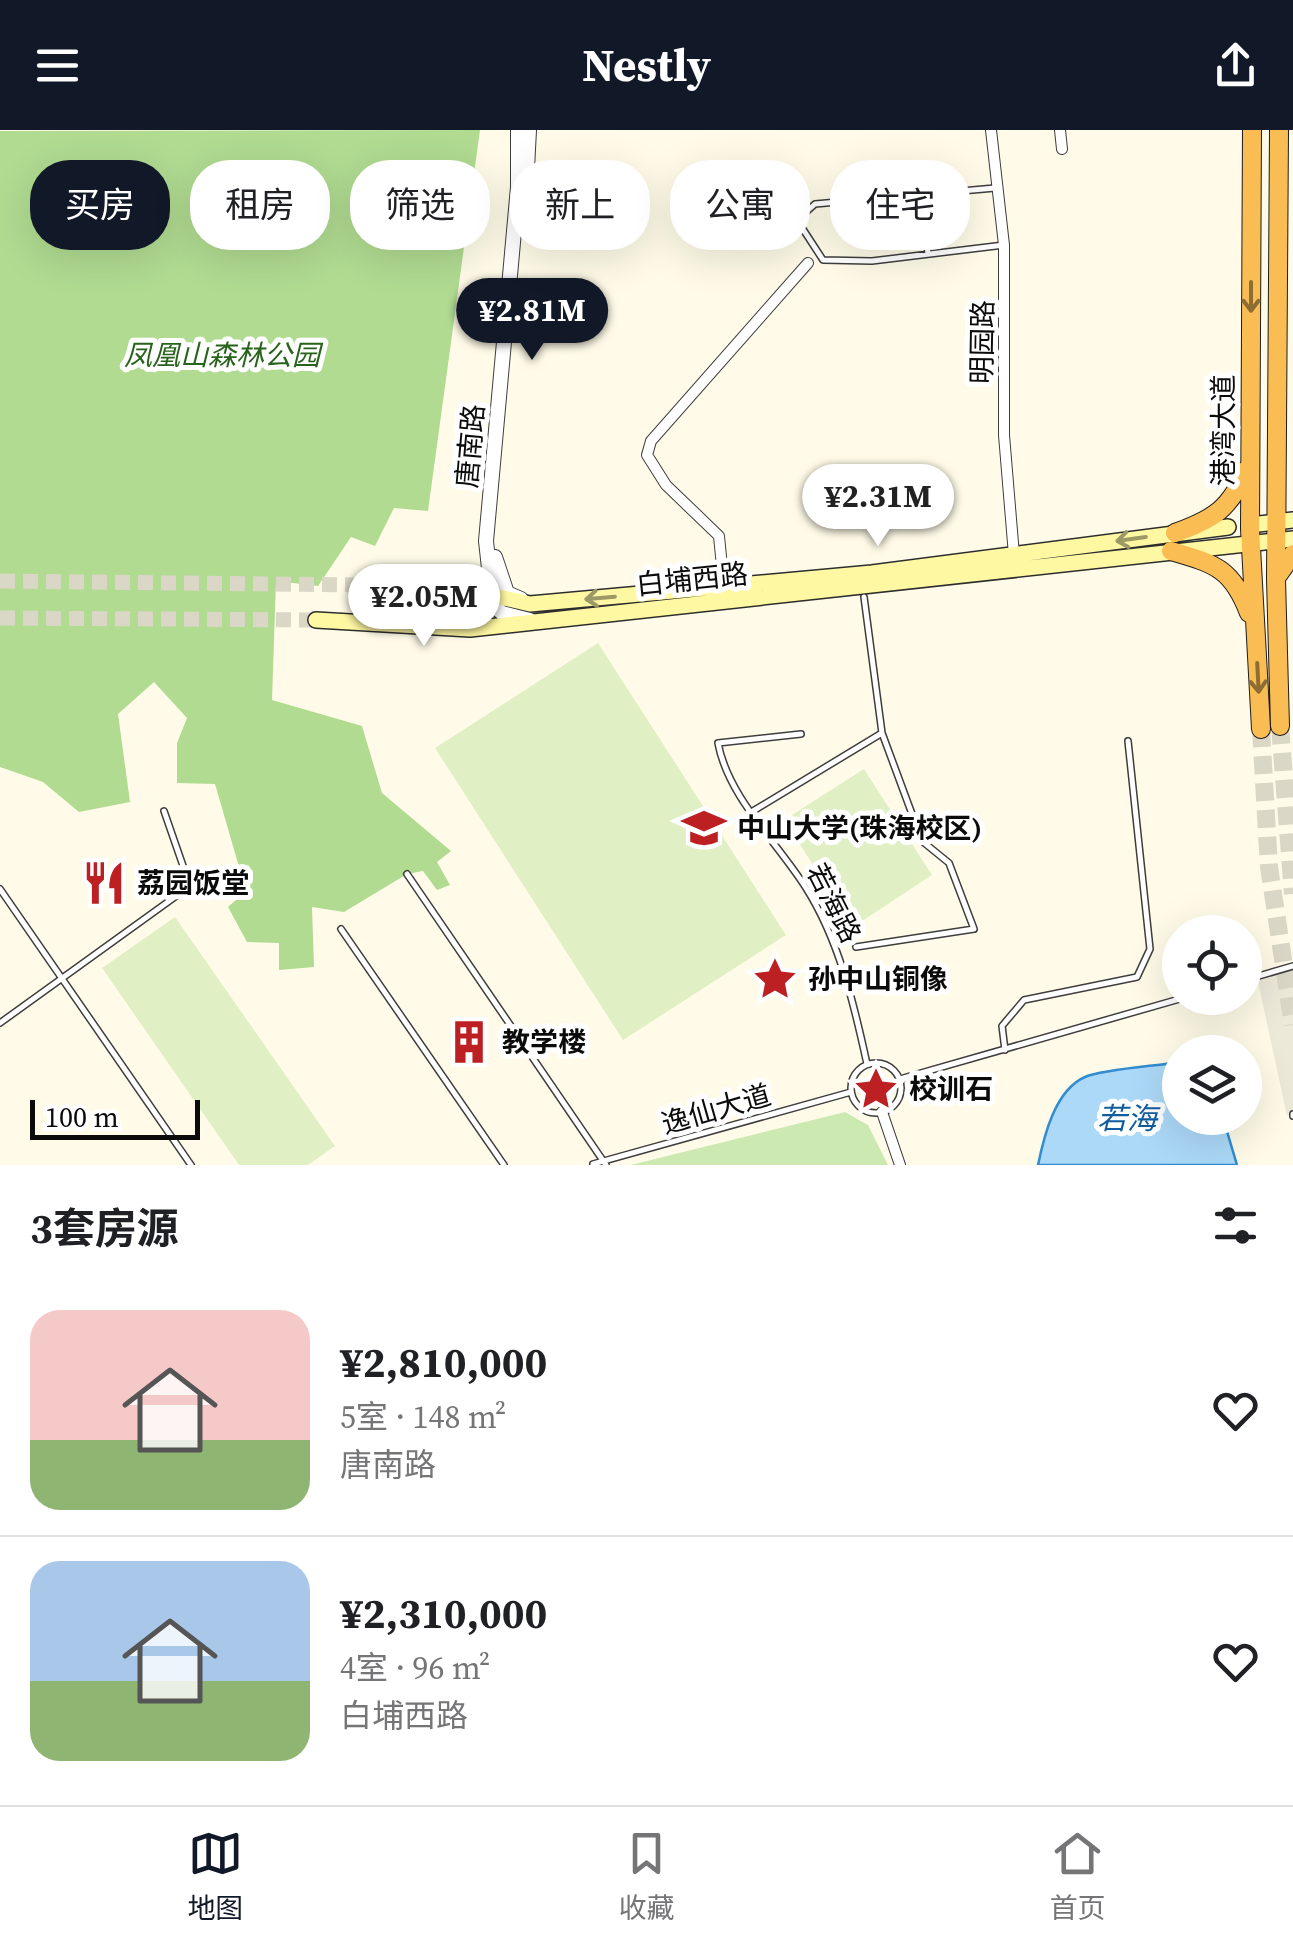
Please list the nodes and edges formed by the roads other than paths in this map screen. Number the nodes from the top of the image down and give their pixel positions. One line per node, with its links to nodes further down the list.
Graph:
1 (518, 130): 31 (street, 唐南路)
2 (529, 130): 33 (street, 唐南路)
3 (991, 130): 8 (street, 明园路)
4 (1060, 130): 7 (street)
5 (1252, 130): 16 (highway, 港湾大道, one-way to 16)
6 (1278, 130): 15 (highway, 港湾大道)
7 (1062, 149)
8 (998, 188): 9 (lane); 11 (street, 明园路)
9 (970, 191)
10 (830, 203): 13 (lane)
11 (1004, 245): 13 (lane); 27 (street, 明园路)
12 (928, 250): 13 (lane)
13 (928, 254)
14 (808, 263): 30 (street)
15 (1278, 408): 16 (highway); 18 (highway, 港湾大道)
16 (1250, 410): 17 (highway, 港湾大道)
17 (1250, 454): 21 (highway, 港湾大道); 24 (highway)
18 (1278, 458): 19 (highway); 20 (highway, 港湾大道)
19 (1293, 480)
20 (1285, 520): 21 (main road); 23 (highway, 港湾大道)
21 (1250, 525): 22 (street); 25 (highway, 港湾大道)
22 (1228, 527): 24 (main road, 白埔西路)
23 (1285, 541): 25 (main road, 白埔西路); 28 (highway, 港湾大道)
24 (1173, 542): 25 (main road, 白埔西路); 27 (main road, 白埔西路, one-way to 27); 33 (main road, 白埔西路); 35 (highway)
25 (1251, 546): 35 (highway, 港湾大道)
26 (1293, 554): 28 (highway)
27 (1014, 555): 30 (main road, 白埔西路)
28 (1276, 579): 36 (highway, 港湾大道)
29 (360, 585): 31 (main road, 白埔西路)
30 (724, 587): 33 (main road, 白埔西路, one-way to 33)
31 (492, 595): 33 (main road, 白埔西路)
32 (864, 597): 40 (lane)
33 (530, 612): 34 (main road, 白埔西路)
34 (316, 620)
35 (1255, 628): 39 (highway, 港湾大道, one-way to 39)
36 (1278, 629): 37 (highway); 38 (highway, 港湾大道)
37 (1293, 662)
38 (1280, 726)
39 (1261, 729)
40 (882, 733): 44 (lane); 48 (lane)
41 (800, 734): 44 (lane, 若海路)
42 (1128, 741): 54 (lane)
43 (164, 811): 51 (lane)
44 (752, 811): 55 (lane, 若海路)
45 (406, 874): 59 (lane)
46 (0, 890): 51 (lane)
47 (341, 929): 62 (lane)
48 (856, 947)
49 (1293, 966): 50 (lane)
50 (1262, 975)
51 (61, 978): 53 (lane); 61 (lane)
52 (1162, 1004): 54 (lane)
53 (0, 1023)
54 (1005, 1050): 56 (lane)
55 (868, 1064): 56 (lane); 57 (lane)
56 (900, 1079): 58 (lane)
57 (850, 1092): 58 (lane); 59 (lane, 逸仙大道)
58 (882, 1112): 63 (street)
59 (604, 1163): 60 (lane, 逸仙大道)
60 (593, 1164)
61 (191, 1165)
62 (504, 1165)
63 (900, 1165)

